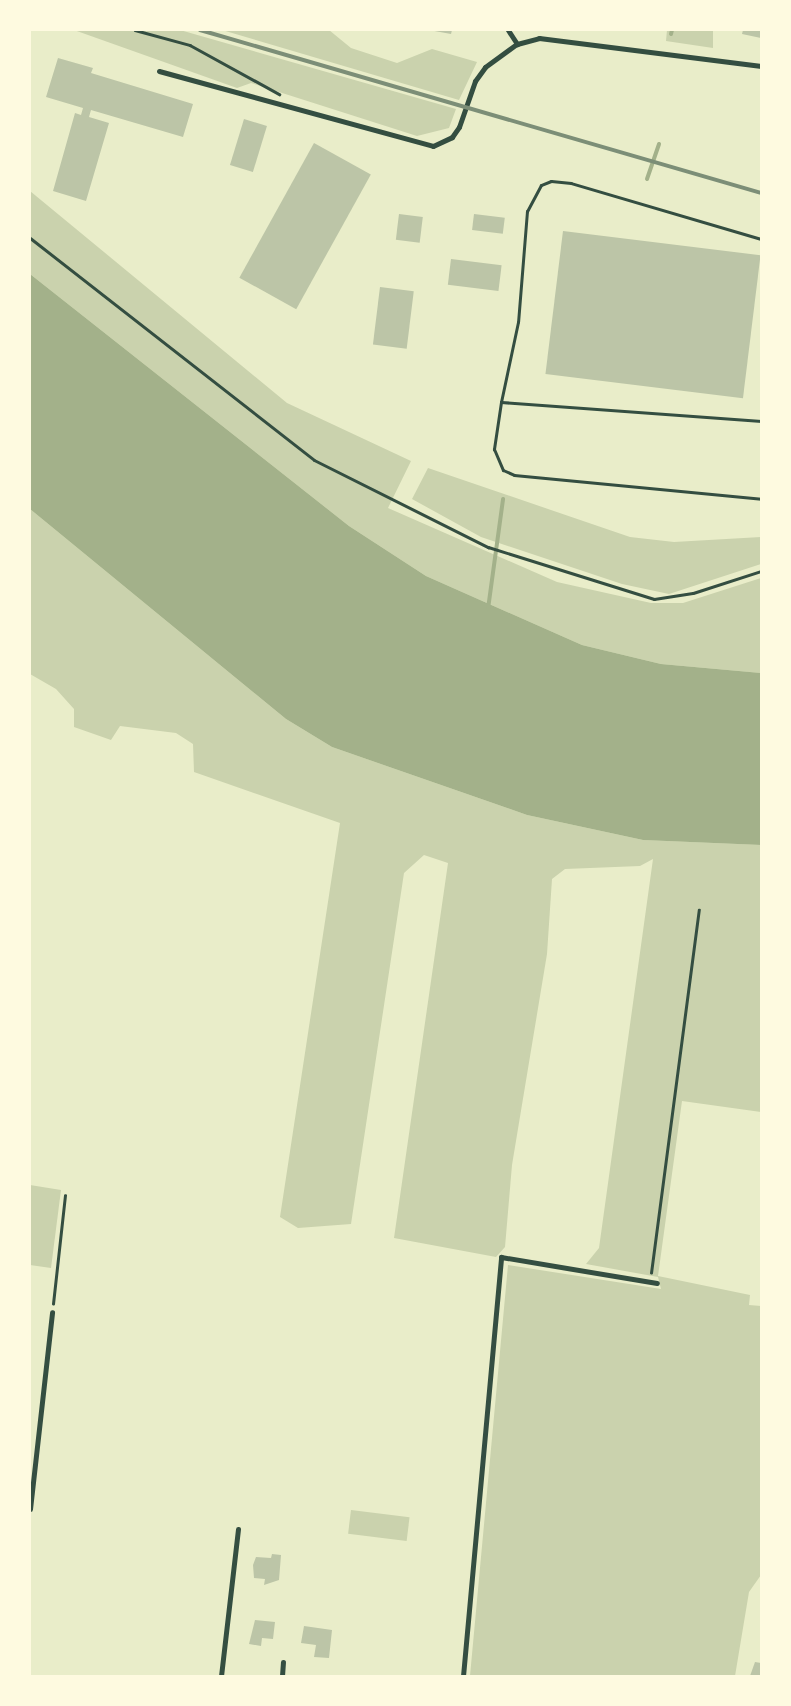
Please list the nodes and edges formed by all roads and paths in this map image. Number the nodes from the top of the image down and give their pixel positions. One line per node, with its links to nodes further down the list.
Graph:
1 (136, 30): 6 (path)
2 (508, 30): 3 (street)
3 (518, 44): 4 (street); 6 (street)
4 (761, 66)
5 (158, 71): 6 (street)
6 (287, 105)
7 (30, 238): 12 (lane)
8 (761, 239): 9 (lane)
9 (501, 402): 10 (lane); 11 (lane)
10 (761, 421)
11 (761, 499)
12 (761, 571)
13 (699, 910): 15 (path)
14 (65, 1196): 17 (path)
15 (650, 1282): 16 (street); 23 (street)
16 (657, 1283)
17 (52, 1312): 18 (street)
18 (30, 1509)
19 (238, 1529): 21 (street)
20 (283, 1662): 22 (street)
21 (221, 1676)
22 (282, 1676)
23 (463, 1676)

